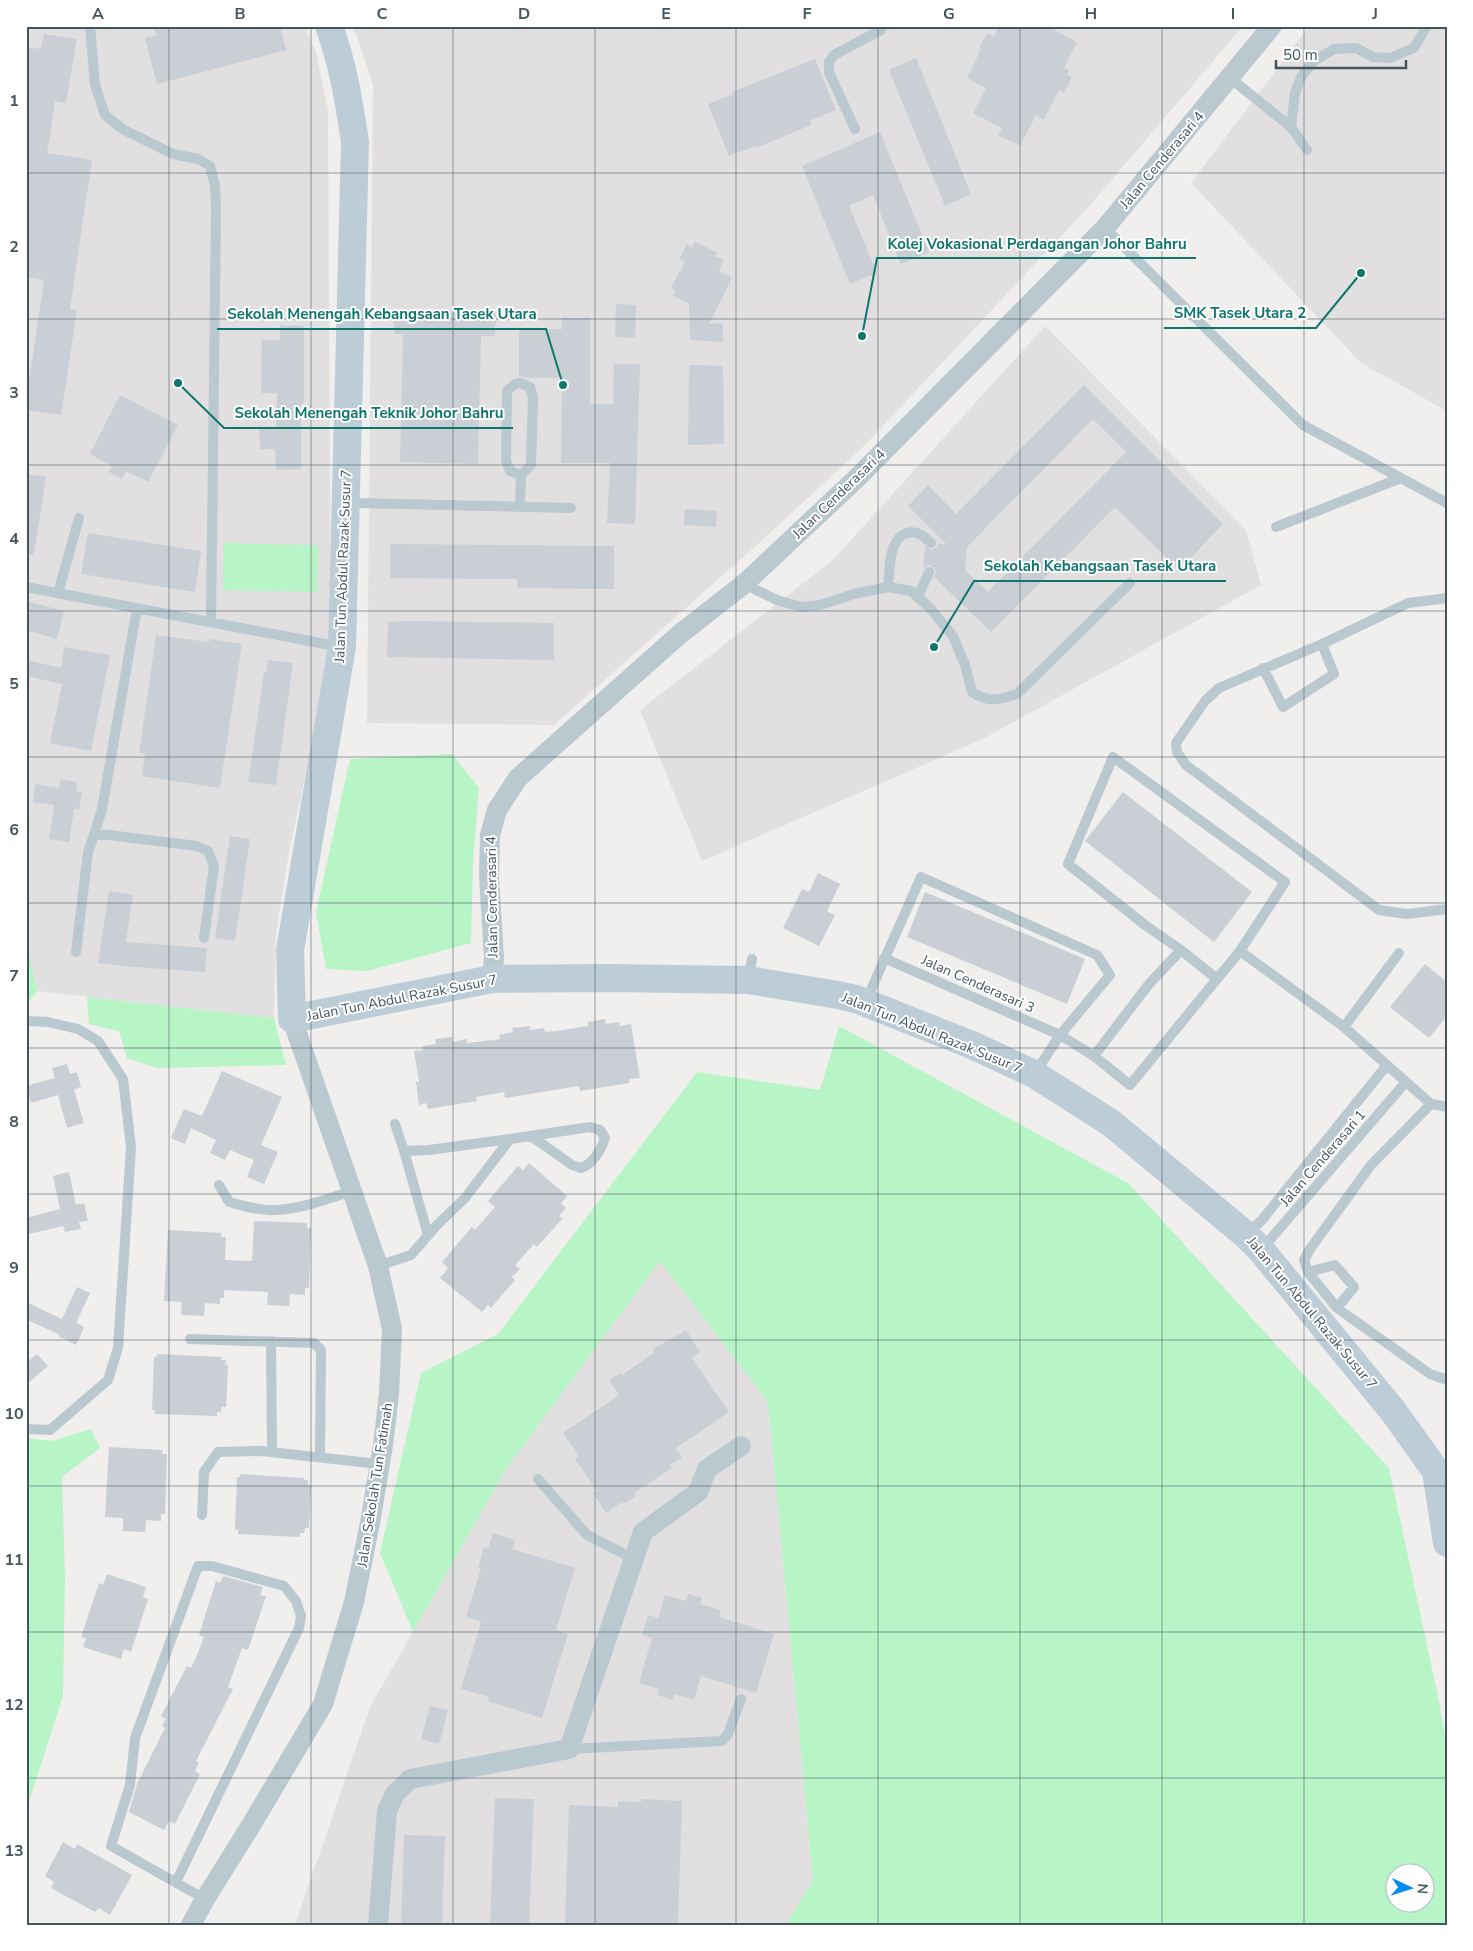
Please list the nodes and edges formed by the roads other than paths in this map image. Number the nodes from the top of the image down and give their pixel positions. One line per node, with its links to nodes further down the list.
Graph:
1 (90, 26): 29 (lane)
2 (329, 26): 13 (street, Jalan Tun Abdul Razak Susur 7)
3 (883, 26): 8 (lane)
4 (1272, 26): 6 (street, Jalan Cenderasari 4)
5 (1427, 26): 7 (lane)
6 (1230, 78): 7 (lane); 10 (street, Jalan Cenderasari 4)
7 (1291, 127): 9 (lane)
8 (855, 129)
9 (1306, 150)
10 (1105, 228): 12 (lane); 22 (street, Jalan Cenderasari 4)
11 (521, 475): 11 (lane); 15 (lane)
12 (1401, 478): 14 (lane); 18 (lane)
13 (346, 500): 15 (lane); 31 (street, Jalan Tun Abdul Razak Susur 7)
14 (1447, 503)
15 (520, 507): 16 (lane)
16 (572, 508)
17 (79, 518): 25 (lane)
18 (1276, 527)
19 (931, 544): 24 (lane)
20 (929, 572): 26 (lane)
21 (1130, 583): 26 (lane)
22 (744, 584): 24 (lane); 41 (street, Jalan Cenderasari 4)
23 (26, 587): 25 (lane)
24 (888, 587): 26 (lane)
25 (58, 593): 28 (lane)
26 (918, 597)
27 (1447, 598): 30 (lane)
28 (137, 608): 29 (lane); 33 (lane)
29 (211, 621): 31 (lane)
30 (1322, 644): 32 (lane); 32 (lane)
31 (342, 647): 44 (street, Jalan Tun Abdul Razak Susur 7)
32 (1263, 668): 34 (lane)
33 (94, 836): 35 (lane); 38 (lane)
34 (1447, 909)
35 (204, 938)
36 (1181, 950): 37 (lane); 42 (lane); 48 (lane)
37 (1240, 951): 42 (lane); 46 (lane)
38 (76, 952)
39 (1399, 953): 46 (lane)
40 (884, 958): 43 (lane); 47 (lane, Jalan Cenderasari 3); 47 (lane)
41 (492, 979): 43 (street, Jalan Tun Abdul Razak Susur 7); 44 (street, Jalan Tun Abdul Razak Susur 7)
42 (1218, 979): 48 (lane, Jalan Cenderasari 3)
43 (853, 999): 50 (street, Jalan Tun Abdul Razak Susur 7)
44 (292, 1019): 59 (street, Jalan Sekolah Tun Fatimah)
45 (26, 1021): 68 (lane)
46 (1344, 1027): 49 (lane)
47 (1060, 1035): 48 (lane, Jalan Cenderasari 3); 50 (lane)
48 (1094, 1056)
49 (1387, 1066): 51 (lane); 61 (lane, Jalan Cenderasari 1)
50 (1034, 1074): 61 (street, Jalan Tun Abdul Razak Susur 7)
51 (1405, 1083): 52 (lane); 61 (lane, Jalan Cenderasari 1)
52 (1431, 1104): 53 (lane); 63 (lane)
53 (1447, 1107)
54 (394, 1124): 57 (lane)
55 (531, 1136): 55 (lane); 56 (lane)
56 (510, 1139): 57 (lane); 60 (lane)
57 (404, 1151): 60 (lane)
58 (219, 1185): 59 (lane)
59 (352, 1191): 62 (street, Jalan Sekolah Tun Fatimah)
60 (428, 1235): 62 (lane)
61 (1254, 1242): 75 (street, Jalan Tun Abdul Razak Susur 7)
62 (378, 1266): 72 (street, Jalan Sekolah Tun Fatimah)
63 (1308, 1272): 64 (lane); 64 (lane)
64 (1337, 1308): 67 (lane)
65 (190, 1339): 66 (lane)
66 (271, 1341): 70 (lane); 71 (lane)
67 (1447, 1378)
68 (26, 1428)
69 (741, 1446): 76 (street)
70 (272, 1452): 71 (lane); 74 (lane)
71 (320, 1457): 72 (lane)
72 (379, 1464): 80 (street, Jalan Sekolah Tun Fatimah)
73 (538, 1479): 76 (lane)
74 (202, 1515)
75 (1447, 1543)
76 (634, 1559): 78 (street)
77 (741, 1699): 78 (lane)
78 (569, 1749): 82 (street)
79 (176, 1882): 79 (lane); 80 (lane)
80 (205, 1899): 81 (street, Jalan Sekolah Tun Fatimah)
81 (191, 1925)
82 (378, 1925)

